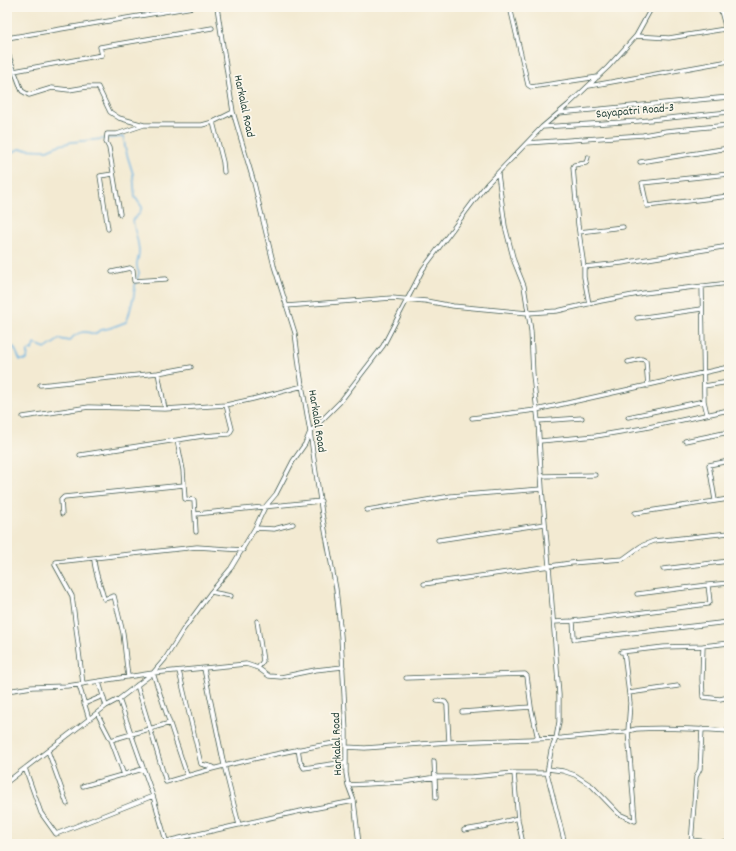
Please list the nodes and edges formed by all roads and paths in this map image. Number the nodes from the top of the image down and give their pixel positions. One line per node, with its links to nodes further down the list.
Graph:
1 (193, 7): 9 (street)
2 (217, 7): 17 (street, Harkalal Road)
3 (510, 7): 14 (street)
4 (652, 7): 8 (street)
5 (720, 7): 7 (street)
6 (212, 28): 13 (street)
7 (725, 29): 8 (street); 10 (street)
8 (636, 36): 14 (street)
9 (7, 38)
10 (729, 41)
11 (7, 51): 13 (street)
12 (729, 61): 15 (street)
13 (14, 71): 21 (street)
14 (598, 77): 15 (street)
15 (589, 86): 19 (street)
16 (729, 97): 19 (street)
17 (233, 112): 20 (street); 45 (street, Harkalal Road)
18 (729, 112): 23 (street, Sayapatri Road-3)
19 (558, 113): 23 (street)
20 (213, 122): 21 (street); 28 (street)
21 (144, 125): 29 (street)
22 (729, 125): 24 (street)
23 (542, 127): 24 (street)
24 (527, 143): 30 (street)
25 (729, 148): 27 (street)
26 (588, 157): 36 (street)
27 (640, 162)
28 (224, 172)
29 (114, 174): 33 (street); 35 (street)
30 (498, 174): 43 (street); 47 (street)
31 (729, 174): 32 (street)
32 (729, 196)
33 (120, 214)
34 (623, 227): 36 (street)
35 (108, 229)
36 (579, 232): 38 (street)
37 (729, 246): 38 (street)
38 (584, 267): 44 (street)
39 (112, 272): 40 (street)
40 (166, 279)
41 (729, 284): 42 (street)
42 (702, 286): 44 (street); 46 (street)
43 (408, 299): 45 (street); 47 (street); 70 (street)
44 (589, 304): 47 (street)
45 (286, 306): 56 (street, Harkalal Road)
46 (702, 309): 48 (street); 53 (street)
47 (528, 313): 62 (street)
48 (638, 318)
49 (628, 362): 57 (street)
50 (191, 367): 52 (street)
51 (729, 370): 53 (street)
52 (158, 373): 55 (street); 61 (street)
53 (704, 374): 57 (street); 58 (street)
54 (729, 382): 58 (street)
55 (40, 385)
56 (303, 386): 60 (street); 70 (street, Harkalal Road)
57 (648, 386): 62 (street)
58 (704, 386): 59 (street)
59 (704, 401): 64 (street); 66 (street)
60 (226, 405): 61 (street); 72 (street)
61 (165, 409): 65 (street)
62 (536, 410): 67 (street); 69 (street)
63 (729, 410): 64 (street)
64 (707, 414): 74 (street)
65 (23, 417)
66 (628, 417)
67 (472, 418)
68 (582, 418): 69 (street)
69 (538, 421): 74 (street)
70 (310, 432): 83 (street, Harkalal Road); 84 (street)
71 (729, 432): 73 (street)
72 (177, 440): 75 (street); 79 (street)
73 (685, 440)
74 (540, 441): 78 (street)
75 (80, 455)
76 (729, 461): 82 (street)
77 (594, 475): 78 (street)
78 (541, 476): 80 (street)
79 (184, 485): 87 (street); 88 (street)
80 (542, 489): 85 (street); 90 (street)
81 (729, 499): 82 (street)
82 (715, 500): 86 (street)
83 (321, 501): 84 (street); 112 (street, Harkalal Road)
84 (265, 507): 88 (street); 91 (street)
85 (367, 510)
86 (635, 513)
87 (62, 514)
88 (196, 514): 92 (street)
89 (293, 524): 91 (street)
90 (545, 524): 94 (street); 98 (street)
91 (255, 528): 95 (street)
92 (196, 532)
93 (729, 533): 98 (street)
94 (438, 540)
95 (243, 550): 103 (street); 120 (street)
96 (94, 560): 117 (street)
97 (729, 561): 99 (street)
98 (550, 566): 100 (street); 108 (street)
99 (663, 569)
100 (424, 584)
101 (729, 584): 102 (street)
102 (708, 585): 104 (street); 106 (street)
103 (211, 592): 105 (street); 116 (street)
104 (637, 594)
105 (231, 596)
106 (573, 620): 108 (street); 109 (street)
107 (257, 621): 113 (street)
108 (554, 622): 141 (street)
109 (729, 622)
110 (729, 643): 111 (street)
111 (703, 646): 124 (street); 126 (street)
112 (343, 667): 113 (street); 144 (street, Harkalal Road)
113 (258, 668): 114 (street)
114 (204, 669): 115 (street); 151 (street)
115 (179, 671): 116 (street); 153 (street)
116 (153, 673): 117 (street); 121 (street); 135 (street)
117 (128, 677): 119 (street)
118 (406, 678): 131 (street)
119 (99, 682): 120 (street); 125 (street)
120 (81, 684): 123 (street); 129 (street)
121 (136, 686): 127 (street); 136 (street)
122 (678, 686): 124 (street)
123 (7, 690)
124 (629, 693): 138 (street)
125 (102, 696): 129 (street); 130 (street)
126 (729, 698)
127 (119, 699): 130 (street); 140 (street)
128 (437, 701): 145 (street)
129 (84, 704): 134 (street)
130 (106, 706): 133 (street)
131 (531, 707): 132 (street); 142 (street)
132 (462, 712)
133 (97, 713): 134 (street); 143 (street)
134 (89, 719): 148 (street)
135 (170, 723): 136 (street); 158 (street)
136 (150, 728): 140 (street); 158 (street)
137 (702, 729): 138 (street); 139 (street); 171 (street)
138 (628, 730): 141 (street); 155 (street)
139 (729, 731)
140 (131, 734): 143 (street); 154 (street)
141 (556, 738): 142 (street); 155 (street)
142 (538, 739): 145 (street)
143 (111, 740): 157 (street)
144 (346, 741): 146 (street, Harkalal Road); 147 (street)
145 (449, 742): 146 (street)
146 (346, 747): 150 (street, Harkalal Road)
147 (298, 749): 150 (street); 151 (street)
148 (48, 751): 152 (street); 166 (street)
149 (434, 761): 159 (street)
150 (346, 762): 161 (street, Harkalal Road)
151 (224, 766): 153 (street); 168 (street)
152 (25, 768): 160 (street); 163 (street)
153 (214, 768): 158 (street)
154 (143, 769): 157 (street); 163 (street)
155 (548, 771): 156 (street); 175 (street)
156 (514, 773): 159 (street); 167 (street)
157 (124, 775): 162 (street)
158 (187, 776)
159 (436, 777): 161 (street); 164 (street)
160 (7, 782)
161 (348, 785): 165 (street, Harkalal Road)
162 (83, 786)
163 (153, 796): 172 (street)
164 (436, 798)
165 (354, 801): 168 (street); 173 (street, Harkalal Road)
166 (67, 804)
167 (518, 818): 169 (street); 174 (street)
168 (239, 825): 172 (street)
169 (464, 830)
170 (729, 841): 171 (street)
171 (691, 842)
172 (167, 843)
173 (359, 844)
174 (523, 844)
175 (565, 844)

